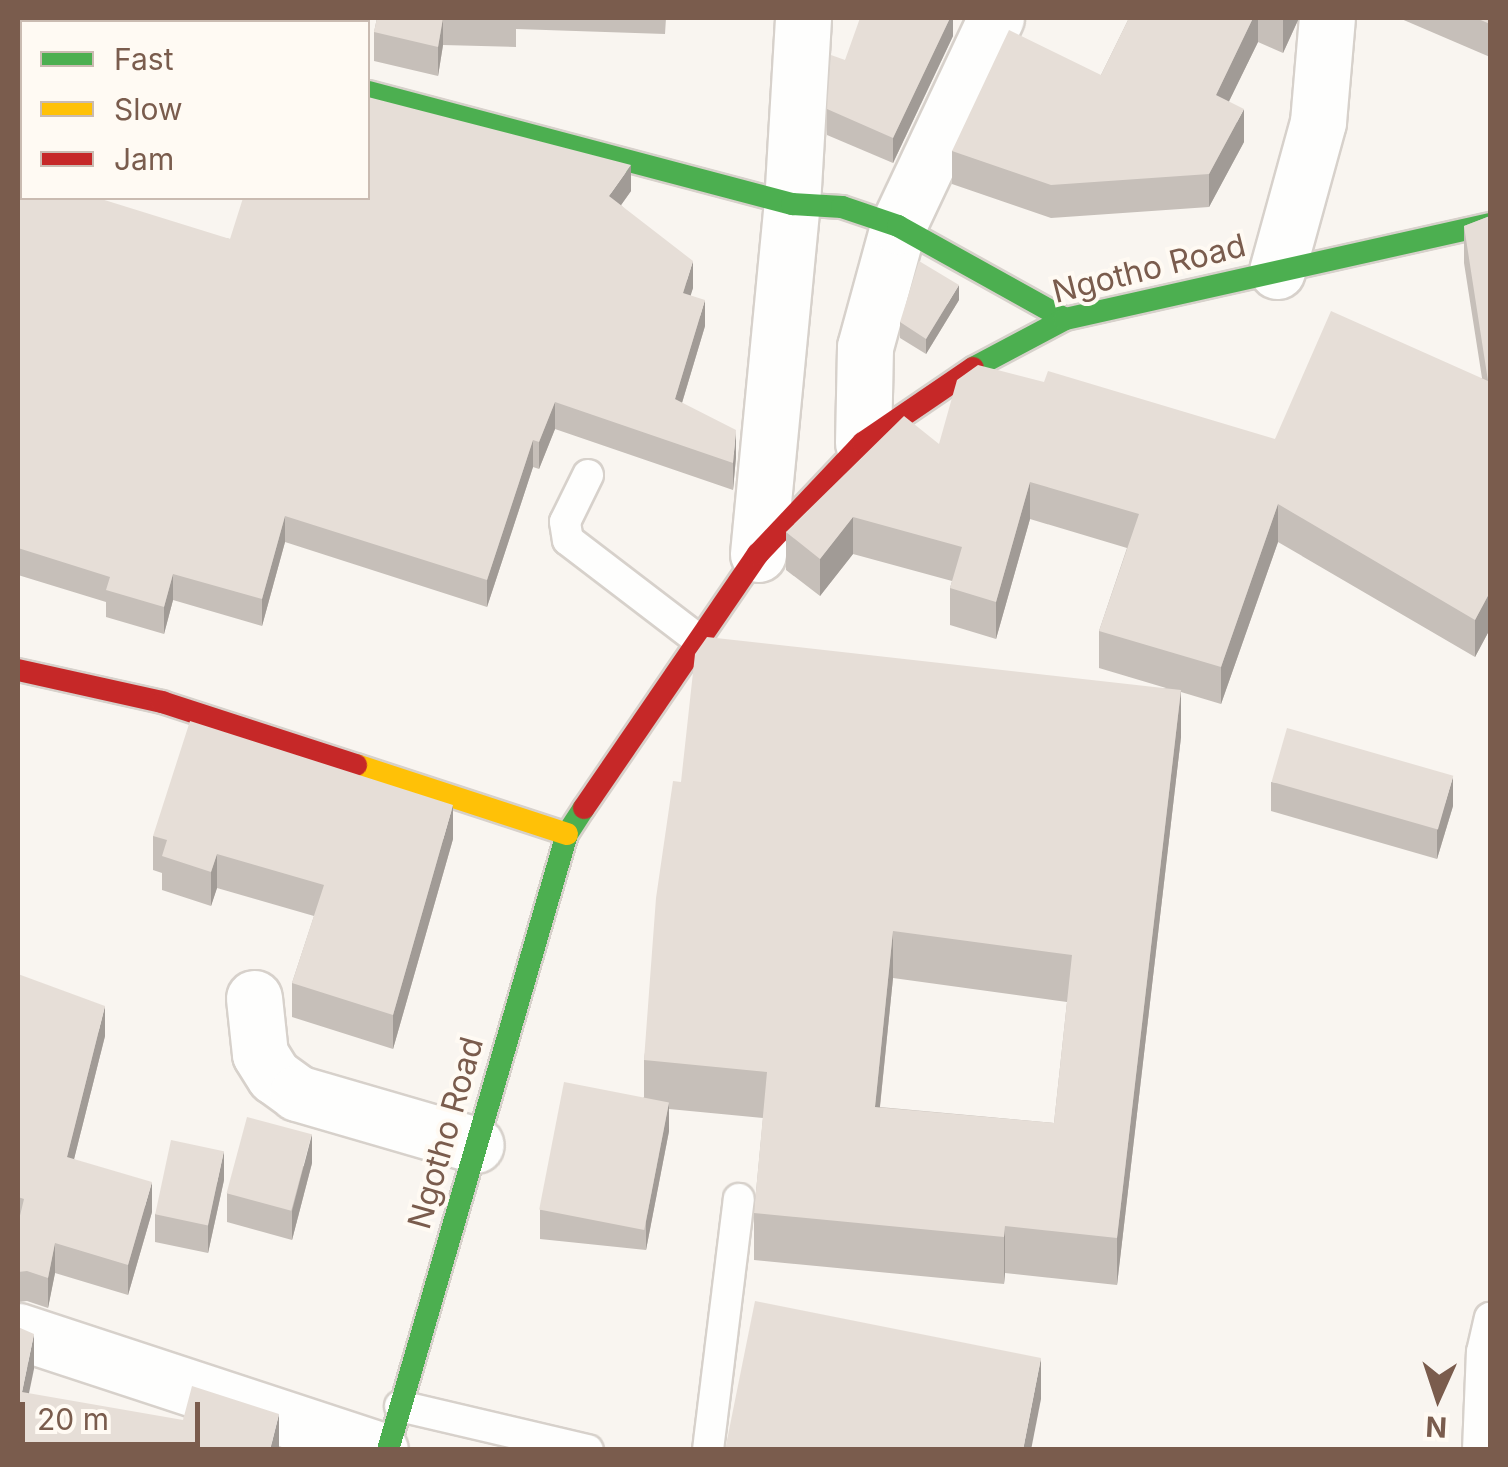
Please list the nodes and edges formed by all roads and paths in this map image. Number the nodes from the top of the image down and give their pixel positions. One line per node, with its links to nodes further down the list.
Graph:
1 (803, 18): 5 (street)
2 (996, 18): 7 (street)
3 (1327, 18): 8 (street)
4 (370, 92): 5 (street)
5 (792, 204): 7 (street); 12 (street)
6 (1490, 224): 8 (street, Ngotho Road)
7 (898, 226): 9 (street); 10 (street)
8 (1278, 271): 9 (street, Ngotho Road)
9 (1064, 319): 10 (street, Ngotho Road)
10 (863, 444): 12 (street, Ngotho Road)
11 (588, 475): 13 (lane)
12 (758, 554): 13 (street, Ngotho Road)
13 (699, 640): 15 (street, Ngotho Road)
14 (18, 670): 15 (street)
15 (567, 834): 17 (street, Ngotho Road)
16 (254, 998): 17 (street)
17 (476, 1146): 21 (street, Ngotho Road)
18 (739, 1199): 24 (lane)
19 (1490, 1318): 25 (lane)
20 (18, 1331): 21 (street)
21 (390, 1428): 22 (street, Ngotho Road); 23 (lane)
22 (388, 1450)
23 (588, 1450)
24 (708, 1450)
25 (1478, 1450)

